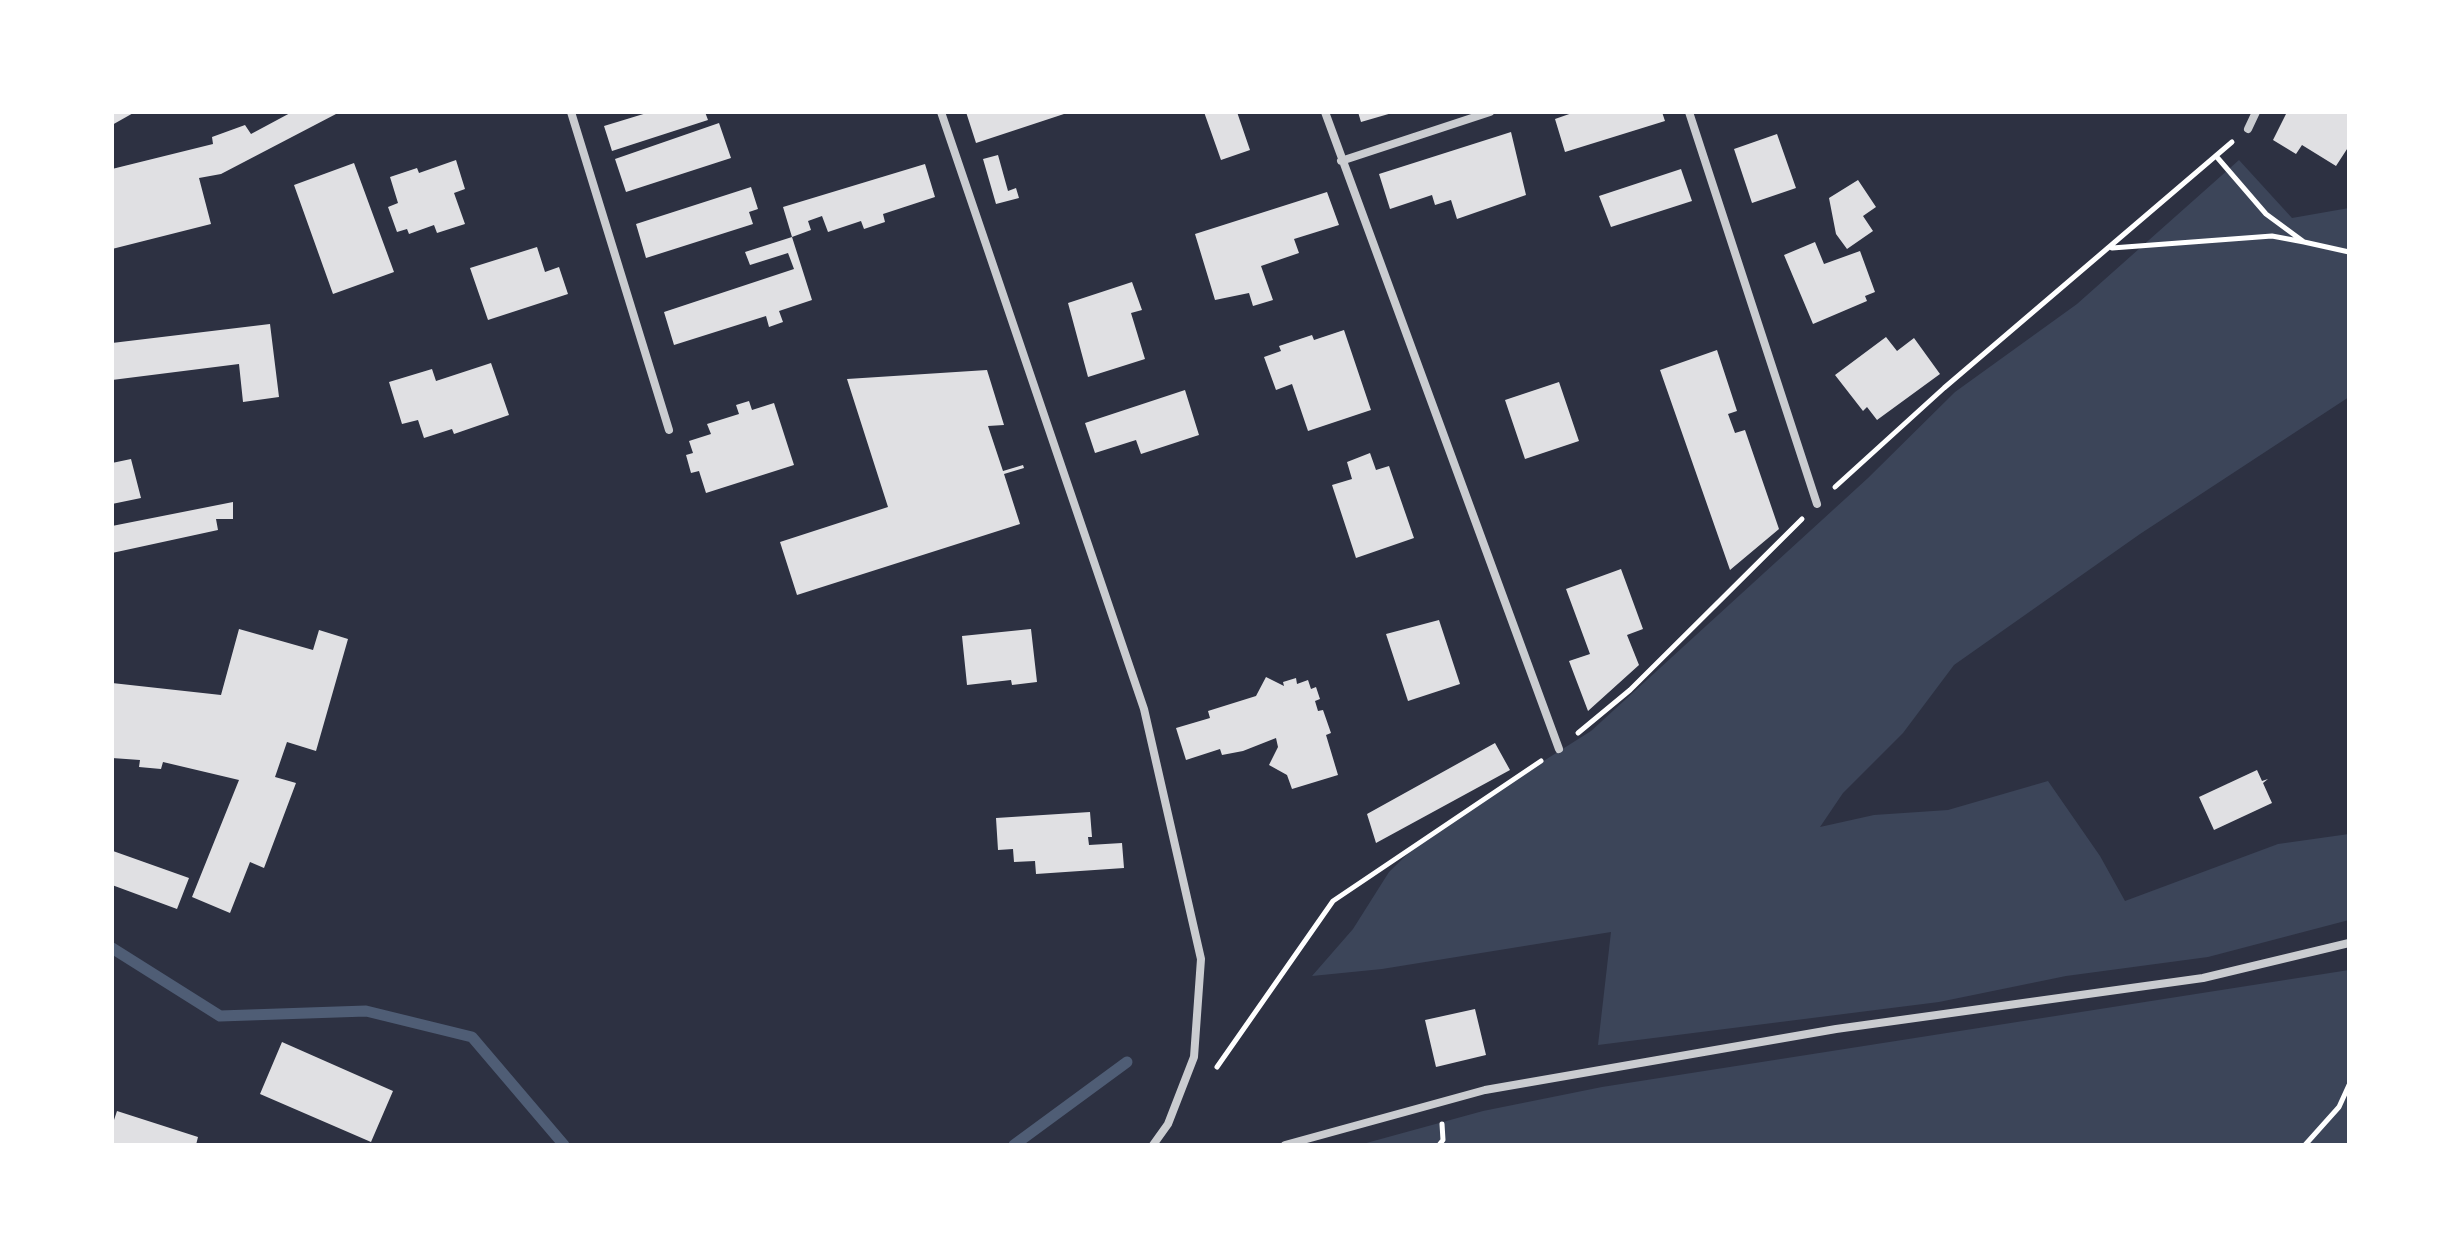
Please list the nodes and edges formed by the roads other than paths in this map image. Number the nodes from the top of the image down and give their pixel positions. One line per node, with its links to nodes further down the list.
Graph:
1 (571, 112): 9 (street)
2 (941, 112): 13 (street)
3 (1325, 112): 8 (street)
4 (1490, 112): 8 (street)
5 (1689, 112): 10 (street)
6 (2256, 112): 7 (street)
7 (2248, 129)
8 (1341, 161): 11 (street)
9 (669, 430)
10 (1817, 504)
11 (1559, 749)
12 (2349, 943): 14 (street)
13 (1153, 1145)
14 (1285, 1145)

